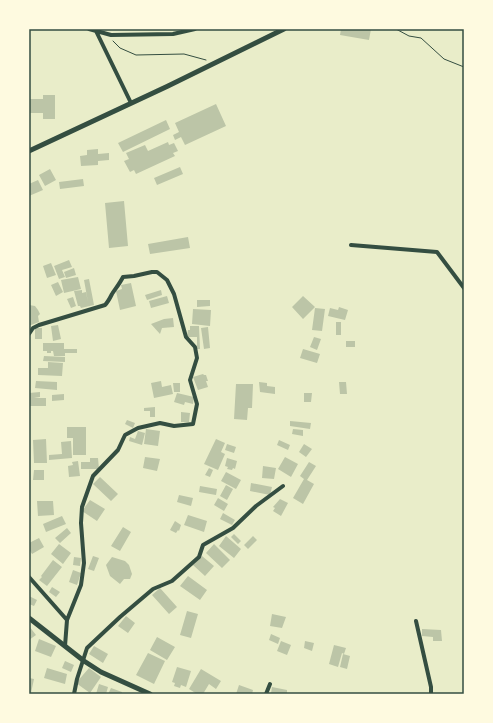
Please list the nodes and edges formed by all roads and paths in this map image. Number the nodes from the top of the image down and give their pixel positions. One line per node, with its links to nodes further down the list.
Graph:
1 (89, 29): 5 (street)
2 (195, 29): 6 (street)
3 (284, 29): 7 (street)
4 (396, 29): 8 (path)
5 (96, 31): 6 (street); 9 (street)
6 (104, 33): 7 (path)
7 (217, 63): 9 (street)
8 (464, 67)
9 (131, 103): 10 (street)
10 (29, 151)
11 (351, 245): 12 (street)
12 (464, 288)
13 (29, 334): 17 (street)
14 (283, 486): 20 (street)
15 (29, 577): 17 (street)
16 (29, 618): 19 (street)
17 (67, 620): 19 (street)
18 (416, 621): 25 (street)
19 (65, 646): 20 (street)
20 (84, 661): 22 (street); 23 (street)
21 (270, 684): 24 (street)
22 (74, 694)
23 (150, 694)
24 (266, 694)
25 (430, 694)

